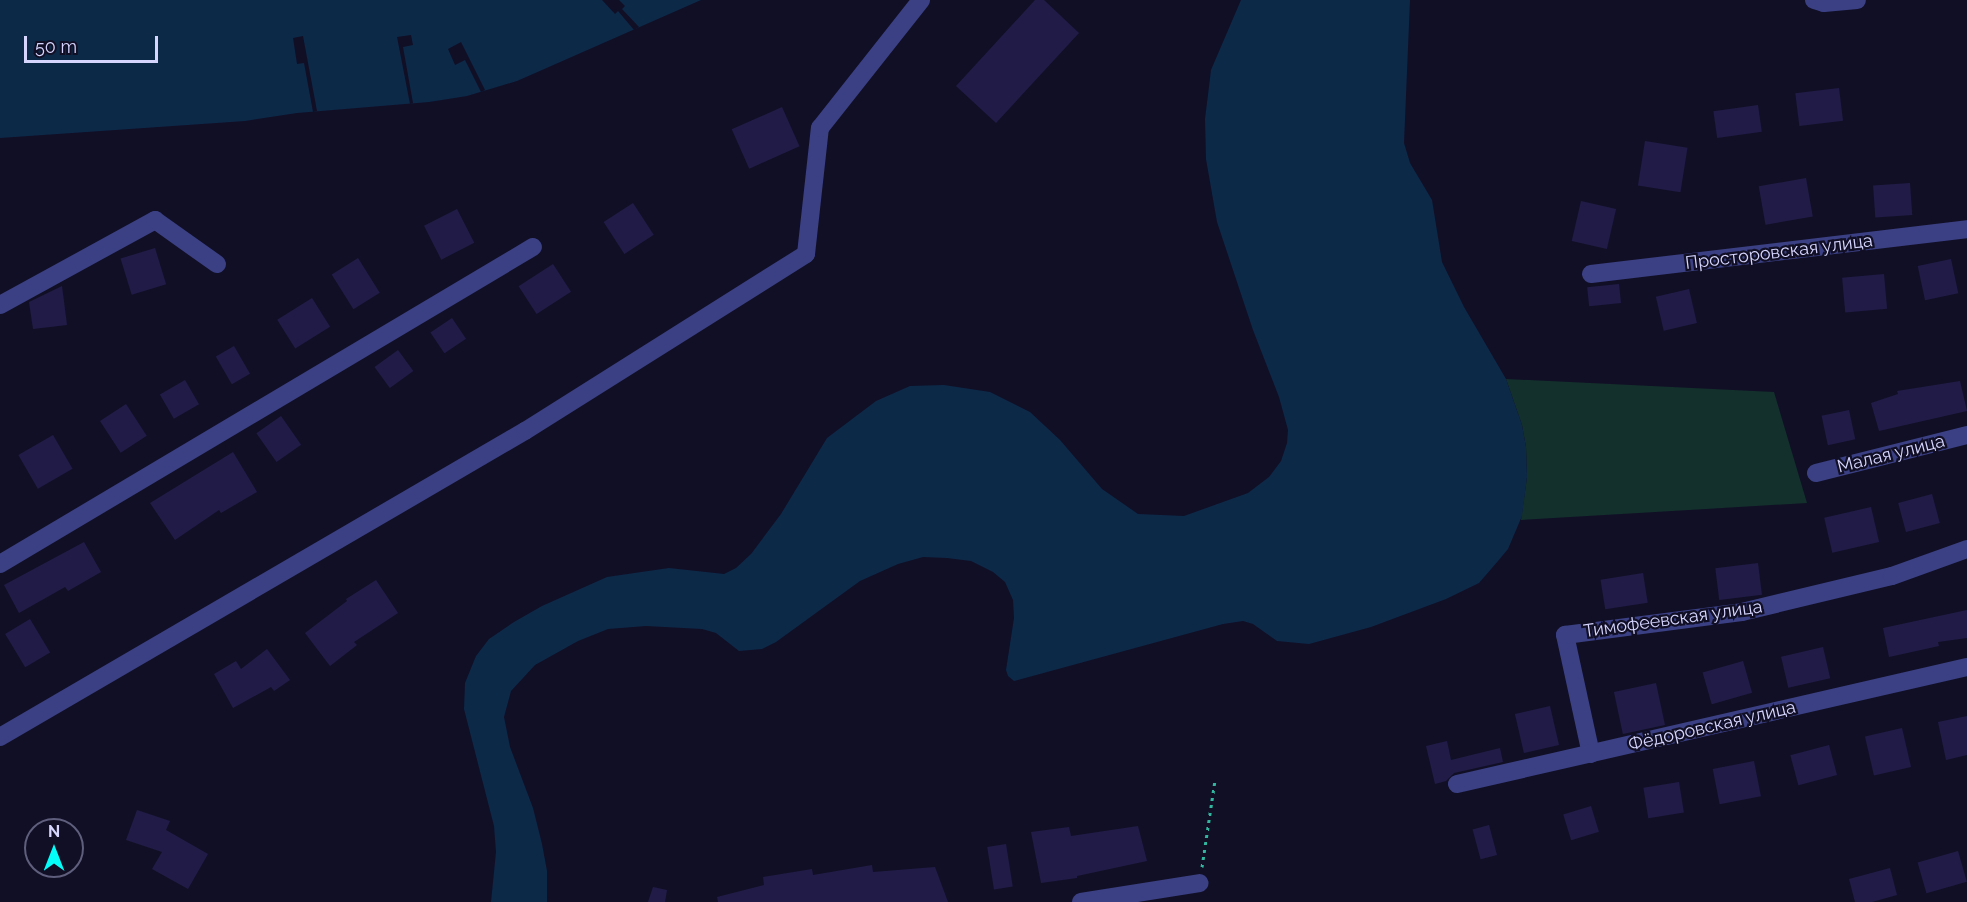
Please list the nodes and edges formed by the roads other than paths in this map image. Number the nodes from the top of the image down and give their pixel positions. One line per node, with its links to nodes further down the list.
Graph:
1 (921, 0): 14 (lane)
2 (1814, 0): 3 (lane)
3 (1857, 0)
4 (1967, 229): 7 (lane, Просторовская улица)
5 (533, 247): 12 (lane)
6 (217, 264): 8 (lane)
7 (1591, 274)
8 (0, 305)
9 (1967, 435): 10 (lane, Малая улица)
10 (1816, 473)
11 (1967, 549): 15 (lane, Тимофеевская улица)
12 (0, 564)
13 (1967, 667): 15 (lane, Фёдоровская улица)
14 (0, 737)
15 (1591, 753): 16 (lane, Фёдоровская улица)
16 (1457, 784)
17 (1199, 883): 18 (lane)
18 (1081, 902)

